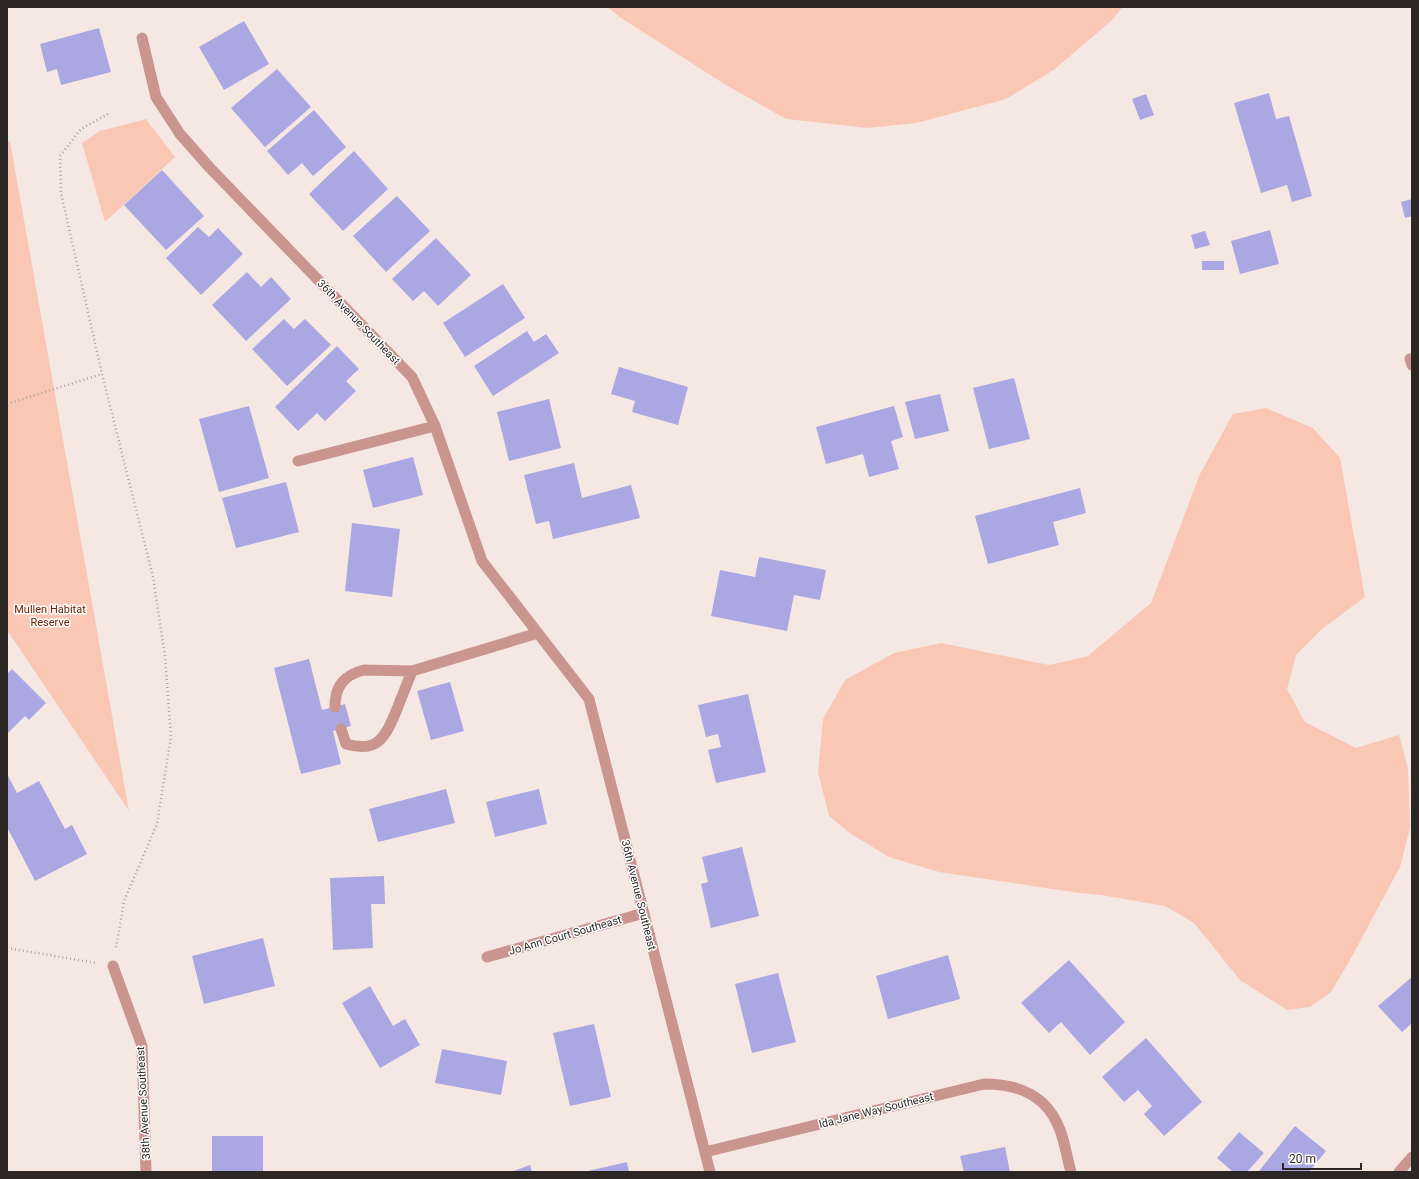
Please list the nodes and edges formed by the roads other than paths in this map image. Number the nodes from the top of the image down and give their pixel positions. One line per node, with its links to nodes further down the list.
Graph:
1 (142, 38): 2 (street, 36th Avenue Southeast)
2 (434, 426): 3 (street); 4 (street, 36th Avenue Southeast)
3 (298, 461)
4 (538, 633): 5 (street); 8 (street, 36th Avenue Southeast)
5 (412, 671): 6 (street); 7 (street)
6 (335, 707)
7 (341, 729)
8 (644, 913): 9 (street, Jo Ann Court Southeast); 11 (street, 36th Avenue Southeast)
9 (487, 957)
10 (113, 966): 13 (street, 38th Avenue Southeast)
11 (705, 1152): 14 (street, 36th Avenue Southeast); 15 (street, Ida Jane Way Southeast)
12 (1412, 1157): 16 (street)
13 (146, 1172)
14 (710, 1172)
15 (1071, 1172)
16 (1399, 1172)

